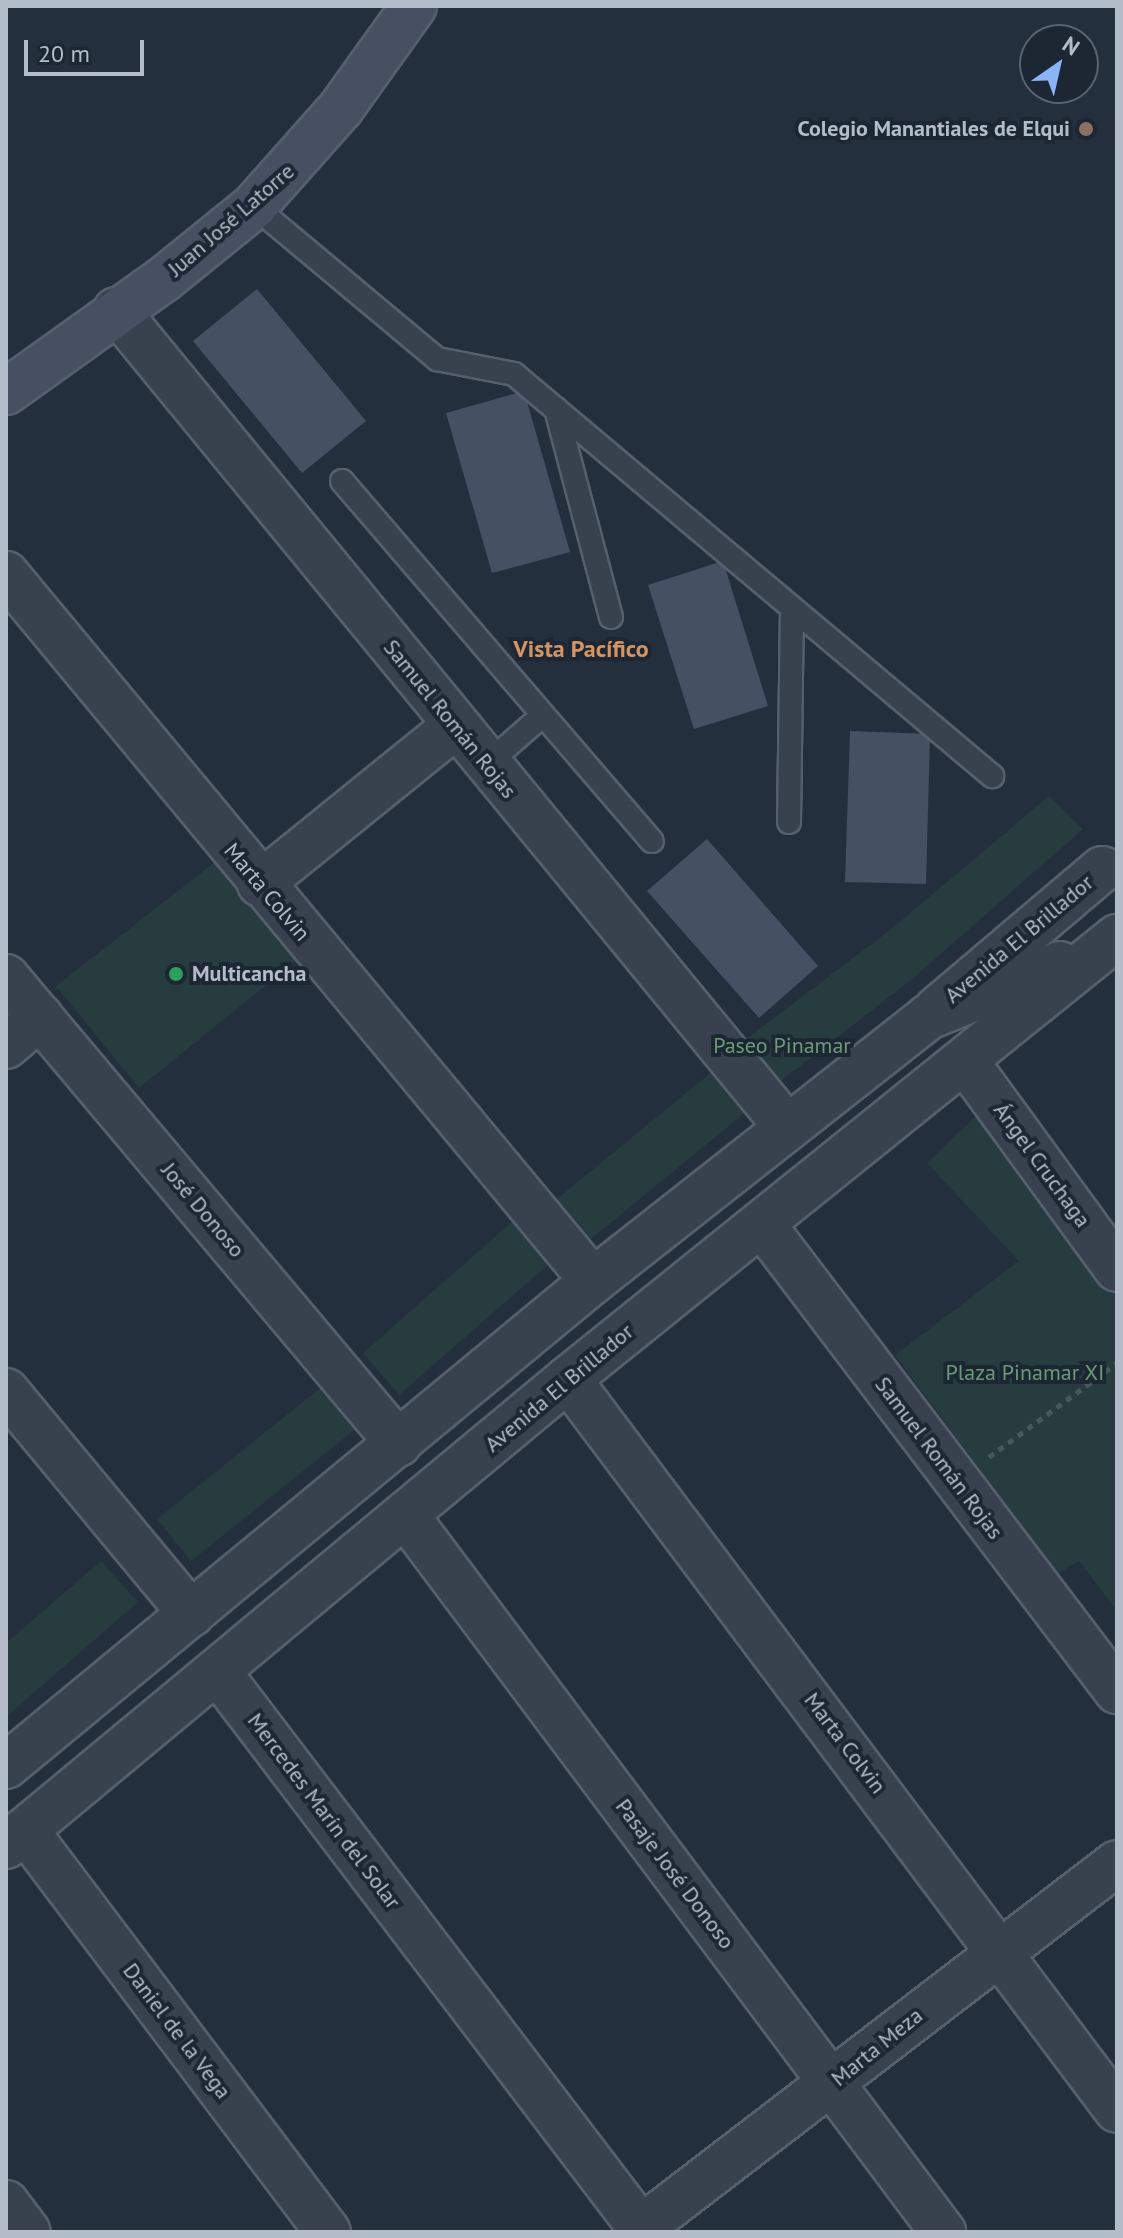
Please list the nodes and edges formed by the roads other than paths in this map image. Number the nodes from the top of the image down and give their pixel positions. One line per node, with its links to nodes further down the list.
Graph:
1 (414, 6): 2 (main road, Juan José Latorre)
2 (254, 206): 3 (main road, Juan José Latorre); 5 (lane)
3 (116, 310): 4 (main road, Juan José Latorre); 11 (street, Samuel Román Rojas)
4 (6, 392)
5 (556, 409): 8 (lane); 9 (lane)
6 (342, 481): 10 (lane)
7 (6, 574): 17 (street, Marta Colvin)
8 (792, 608): 13 (lane); 14 (lane)
9 (611, 617)
10 (543, 715): 12 (lane); 15 (lane)
11 (455, 726): 12 (street, Samuel Román Rojas); 17 (street)
12 (487, 764): 24 (street, Samuel Román Rojas)
13 (992, 776)
14 (789, 822)
15 (652, 841)
16 (1102, 869): 21 (street, Avenida El Brillador)
17 (260, 884): 27 (street, Marta Colvin)
18 (1112, 941): 21 (street); 23 (street, Avenida El Brillador)
19 (6, 977): 20 (street, José Donoso)
20 (40, 1017): 22 (street); 30 (street, José Donoso)
21 (928, 1017): 24 (street, Avenida El Brillador)
22 (6, 1046)
23 (966, 1062): 25 (street, Avenida El Brillador); 26 (street, Ángel Cruchaga)
24 (787, 1127): 27 (street, Avenida El Brillador)
25 (762, 1224): 28 (street, Avenida El Brillador); 34 (street, Samuel Román Rojas)
26 (1117, 1269)
27 (593, 1281): 30 (street, Avenida El Brillador)
28 (568, 1379): 31 (street, Avenida El Brillador); 38 (street, Marta Colvin)
29 (6, 1391): 32 (street, Mercedes Marín del Solar)
30 (399, 1444): 32 (street, Avenida El Brillador)
31 (407, 1517): 33 (street, Avenida El Brillador); 39 (street, Pasaje José Donoso)
32 (191, 1614): 33 (street, Mercedes Marín del Solar); 35 (street, Avenida El Brillador)
33 (218, 1672): 36 (street, Avenida El Brillador); 42 (street, Mercedes Marín del Solar)
34 (1117, 1691)
35 (6, 1766)
36 (16, 1838): 44 (street, Daniel de la Vega)
37 (1117, 1863): 38 (street, Marta Meza)
38 (1000, 1948): 39 (street, Marta Meza); 40 (street, Marta Colvin)
39 (832, 2083): 42 (street, Marta Meza); 45 (street, Pasaje José Donoso)
40 (1117, 2110)
41 (6, 2203): 43 (street)
42 (641, 2231)
43 (28, 2232)
44 (328, 2232)
45 (943, 2232)

